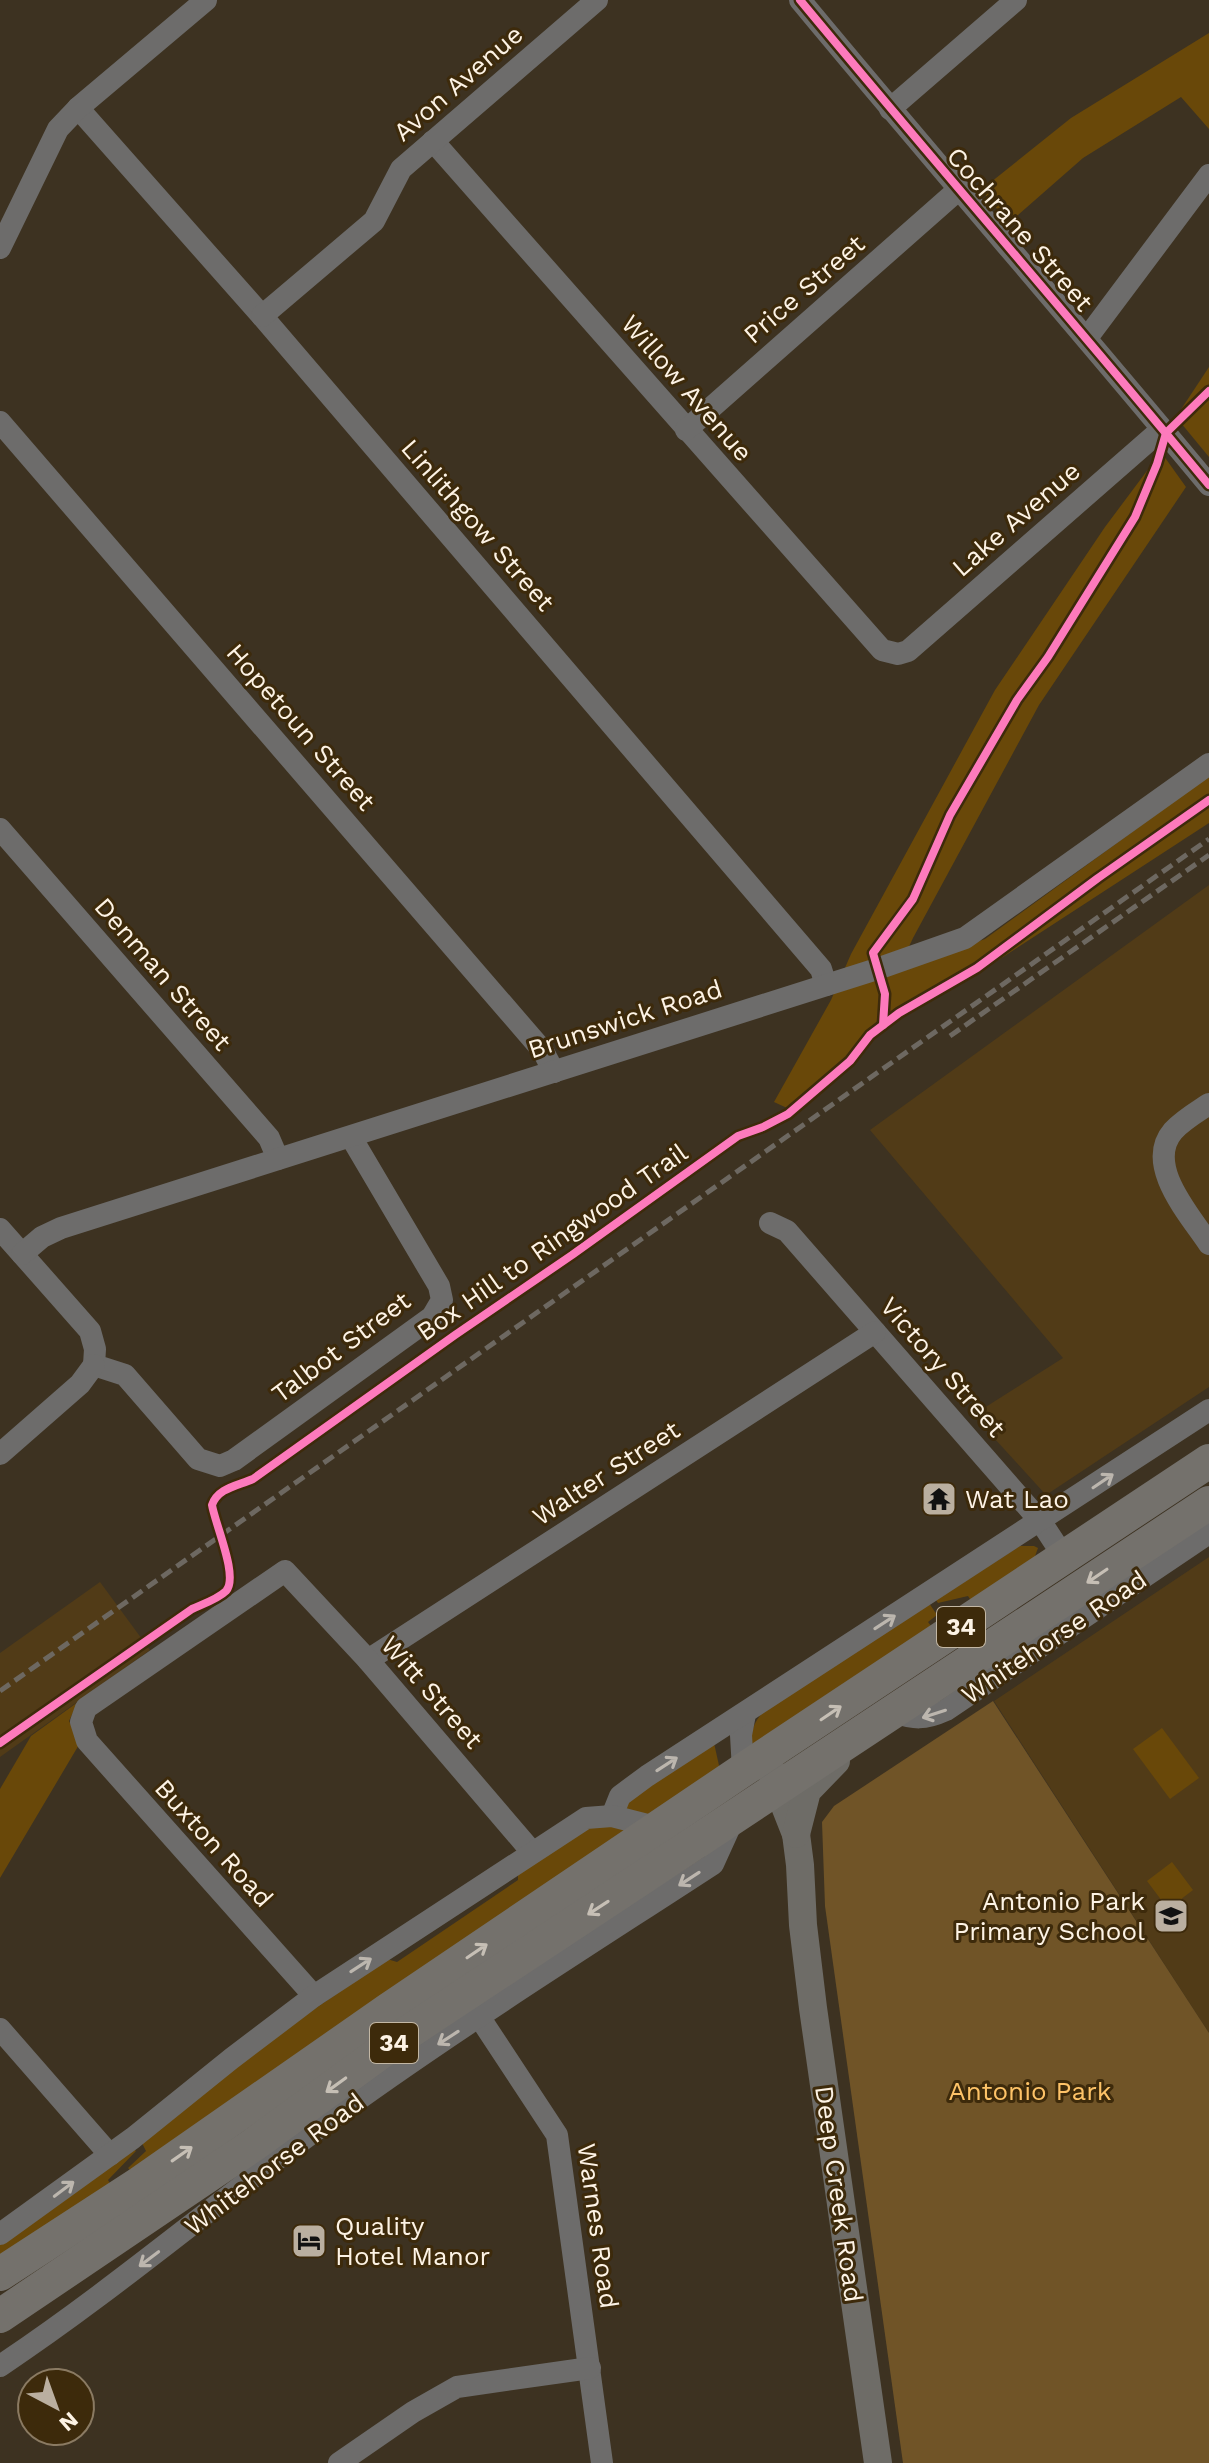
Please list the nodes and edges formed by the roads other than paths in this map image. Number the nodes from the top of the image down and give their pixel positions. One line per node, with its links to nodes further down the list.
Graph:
1 (206, 0): 5 (street)
2 (597, 0): 7 (street, Avon Avenue)
3 (800, 0): 6 (street, Cochrane Street)
4 (1016, 0): 6 (street)
5 (78, 108): 10 (street); 11 (street, Linlithgow Street)
6 (890, 109): 9 (street, Cochrane Street)
7 (433, 141): 11 (street, Avon Avenue); 15 (street, Willow Avenue)
8 (1209, 175): 12 (street)
9 (958, 190): 12 (street, Cochrane Street); 15 (street, Price Street)
10 (0, 248)
11 (262, 316): 20 (street, Linlithgow Street)
12 (1087, 338): 14 (street, Cochrane Street)
13 (0, 422): 21 (street, Hopetoun Street)
14 (1162, 429): 16 (street, Cochrane Street); 17 (street, Lake Avenue)
15 (686, 430): 17 (street, Willow Avenue)
16 (1209, 485)
17 (908, 651)
18 (1209, 764): 20 (street, Brunswick Road)
19 (0, 829): 24 (street, Denman Street)
20 (826, 985): 21 (street, Brunswick Road)
21 (554, 1072): 23 (street, Brunswick Road)
22 (1209, 1104): 27 (street)
23 (351, 1137): 24 (street, Brunswick Road); 30 (street, Talbot Street)
24 (278, 1159): 28 (street, Brunswick Road)
25 (770, 1223): 29 (street, Victory Street)
26 (0, 1229): 28 (street)
27 (1209, 1244)
28 (22, 1254): 30 (street)
29 (875, 1332): 35 (street, Victory Street); 38 (street, Walter Street)
30 (94, 1365): 32 (street)
31 (1209, 1410): 35 (street, one-way to 31)
32 (0, 1454)
33 (1209, 1461): 37 (highway, 34)
34 (1209, 1503): 39 (highway, Whitehorse Road / 34, one-way to 39)
35 (1041, 1522): 37 (street, Victory Street); 40 (street, one-way to 35)
36 (1209, 1533): 39 (street, Whitehorse Road, one-way to 39)
37 (1064, 1557): 43 (highway, 34, one-way to 37)
38 (368, 1660): 41 (street, Witt Street); 48 (street, Witt Street)
39 (892, 1712): 42 (highway, Whitehorse Road / 34)
40 (745, 1714): 43 (street); 45 (street, one-way to 40)
41 (81, 1722): 50 (street, Buxton Road)
42 (860, 1734): 44 (highway, Whitehorse Road / 34); 47 (main road)
43 (754, 1763): 44 (main road, Deep Creek Road); 46 (highway, 34)
44 (757, 1803): 47 (main road, Deep Creek Road); 49 (main road, Deep Creek Road); 51 (street, Whitehorse Road, one-way to 51); 56 (highway, Whitehorse Road / 34, one-way to 56)
45 (612, 1816): 46 (street); 48 (street)
46 (659, 1828): 55 (highway, 34, one-way to 46)
47 (796, 1834): 49 (main road, Deep Creek Road)
48 (532, 1852): 50 (street, one-way to 48)
49 (803, 1925): 61 (main road, Deep Creek Road)
50 (314, 1996): 53 (street)
51 (480, 2018): 57 (street, Whitehorse Road, one-way to 57); 58 (street, Warnes Road)
52 (0, 2029): 53 (street)
53 (110, 2155): 54 (street, one-way to 53)
54 (0, 2234)
55 (0, 2274)
56 (0, 2316)
57 (0, 2366)
58 (590, 2368): 59 (street); 60 (street, Warnes Road)
59 (339, 2463)
60 (602, 2463)
61 (878, 2463)

